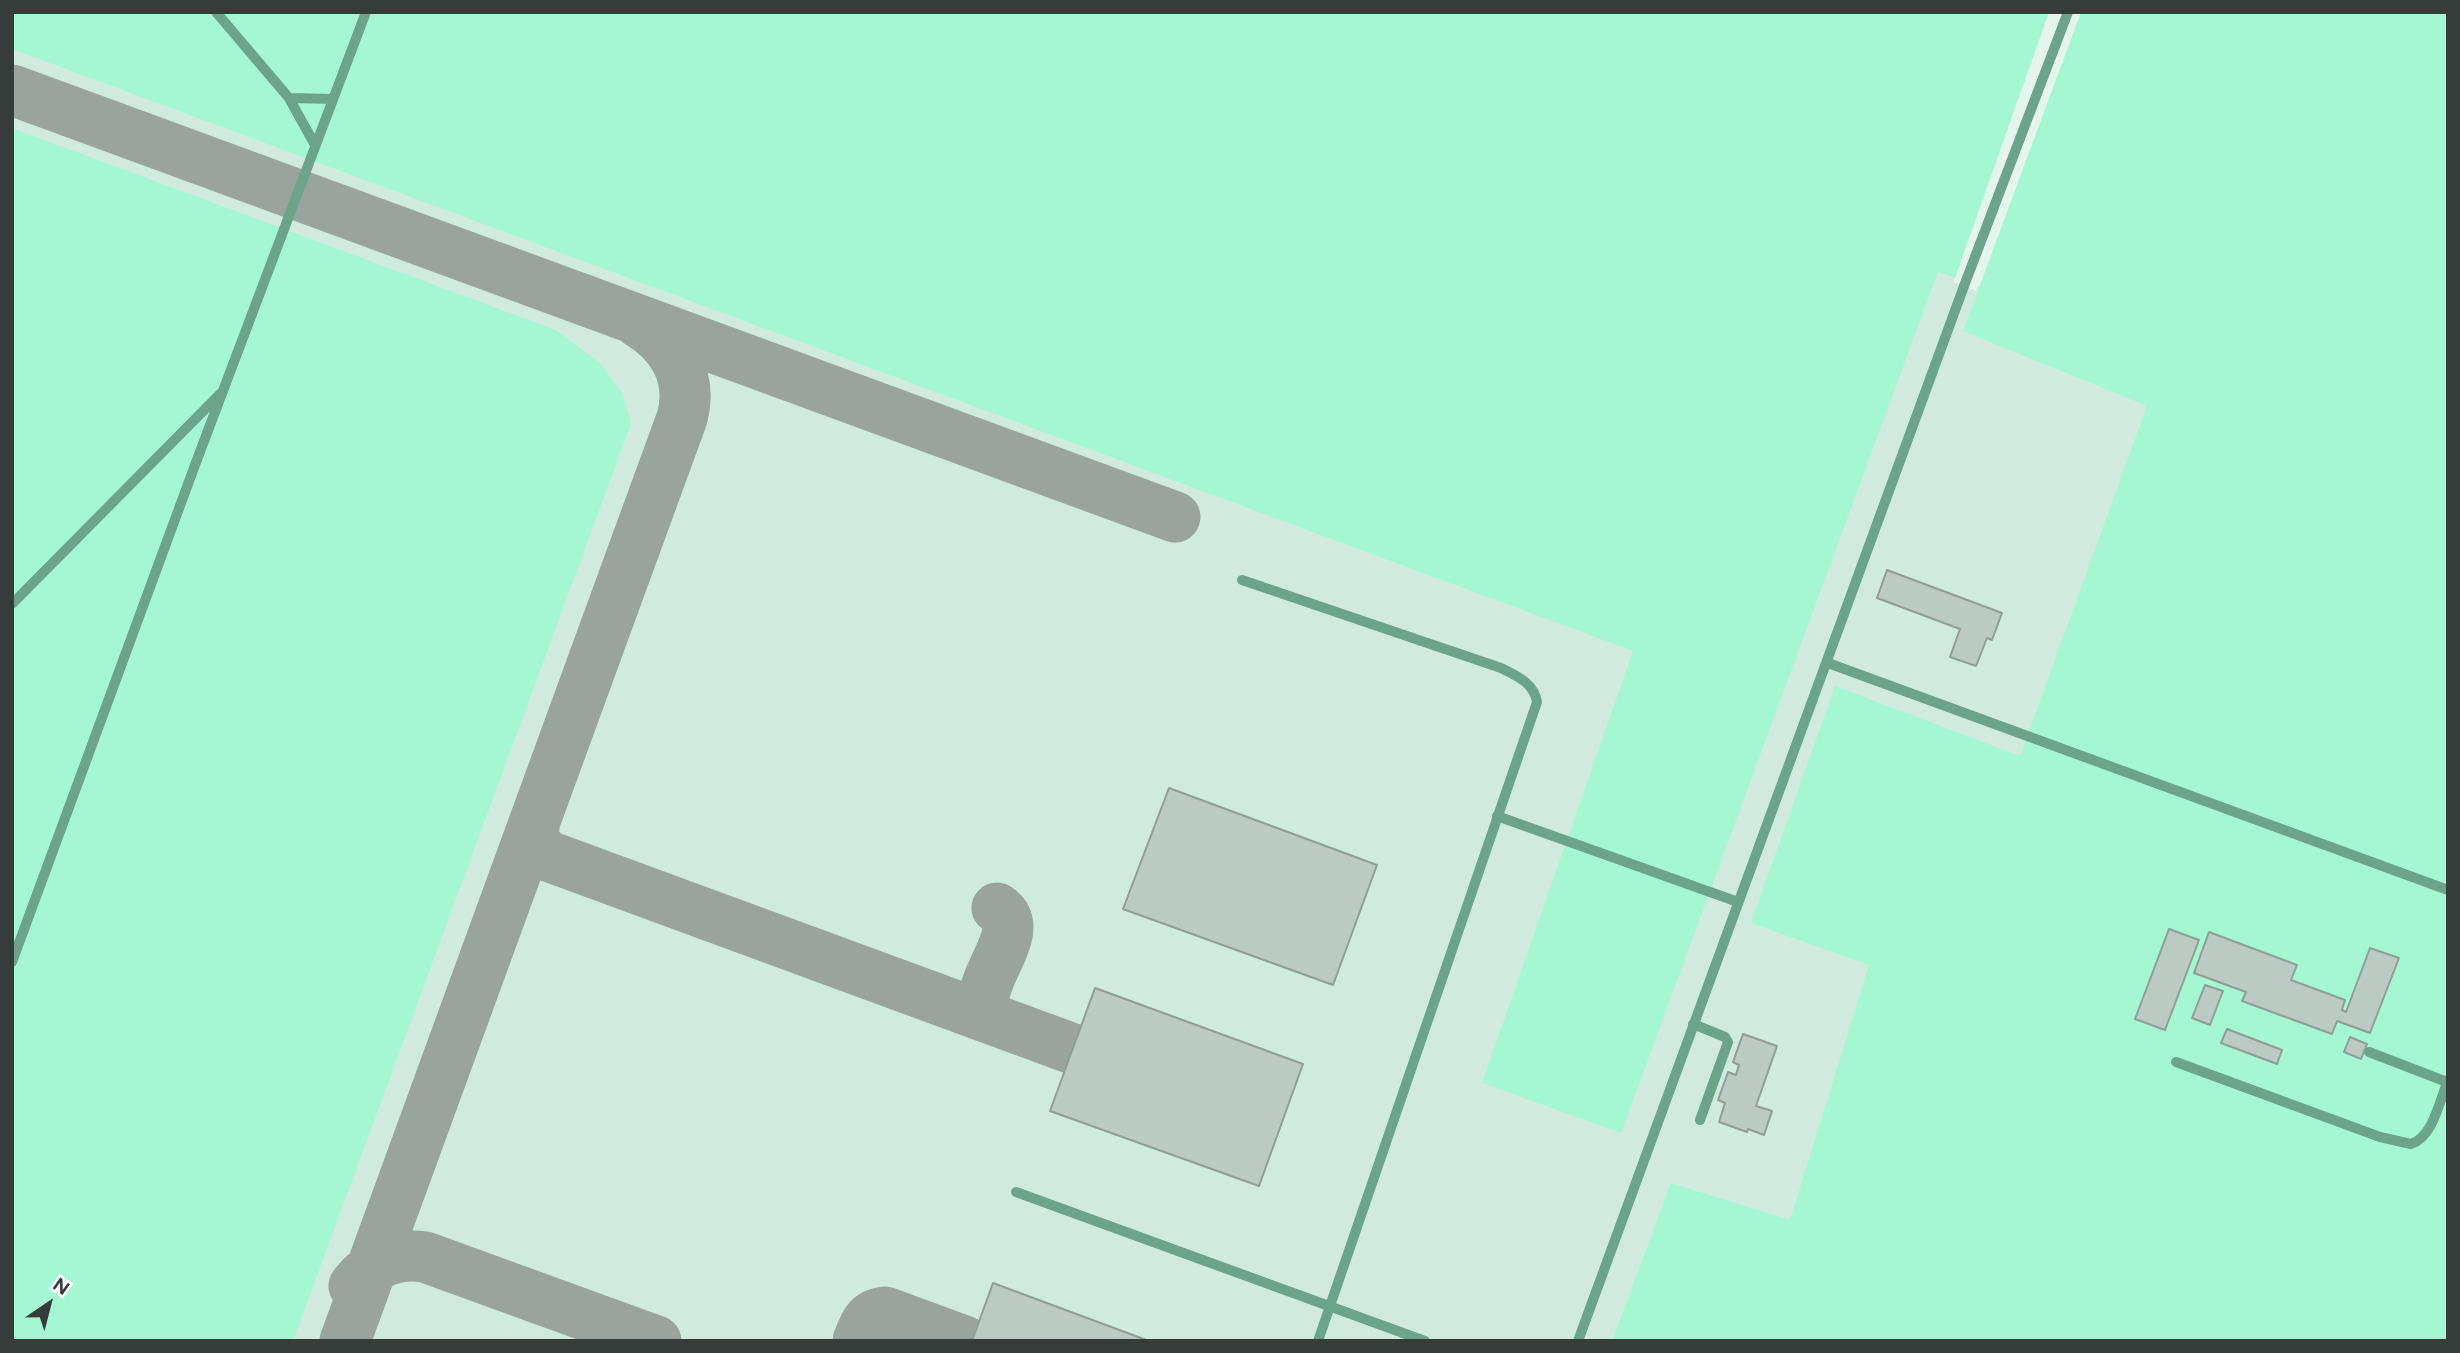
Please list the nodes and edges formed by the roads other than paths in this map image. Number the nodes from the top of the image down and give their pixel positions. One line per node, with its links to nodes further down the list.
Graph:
1 (216, 12): 4 (lane)
2 (366, 12): 5 (lane)
3 (2068, 12): 10 (lane)
4 (289, 98): 5 (lane); 6 (lane)
5 (333, 99): 6 (lane)
6 (315, 145): 7 (lane)
7 (223, 390): 9 (lane); 14 (lane)
8 (1242, 580): 11 (lane)
9 (12, 604)
10 (1828, 663): 12 (lane); 13 (lane)
11 (1497, 816): 13 (lane); 21 (lane)
12 (2448, 890)
13 (1738, 902): 15 (lane)
14 (12, 962)
15 (1693, 1024): 19 (lane); 24 (lane)
16 (2369, 1052): 18 (lane)
17 (2175, 1062): 18 (lane)
18 (2447, 1081)
19 (1700, 1120)
20 (1016, 1192): 21 (lane)
21 (1331, 1305): 22 (lane); 23 (lane)
22 (1318, 1341)
23 (1425, 1341)
24 (1578, 1341)

